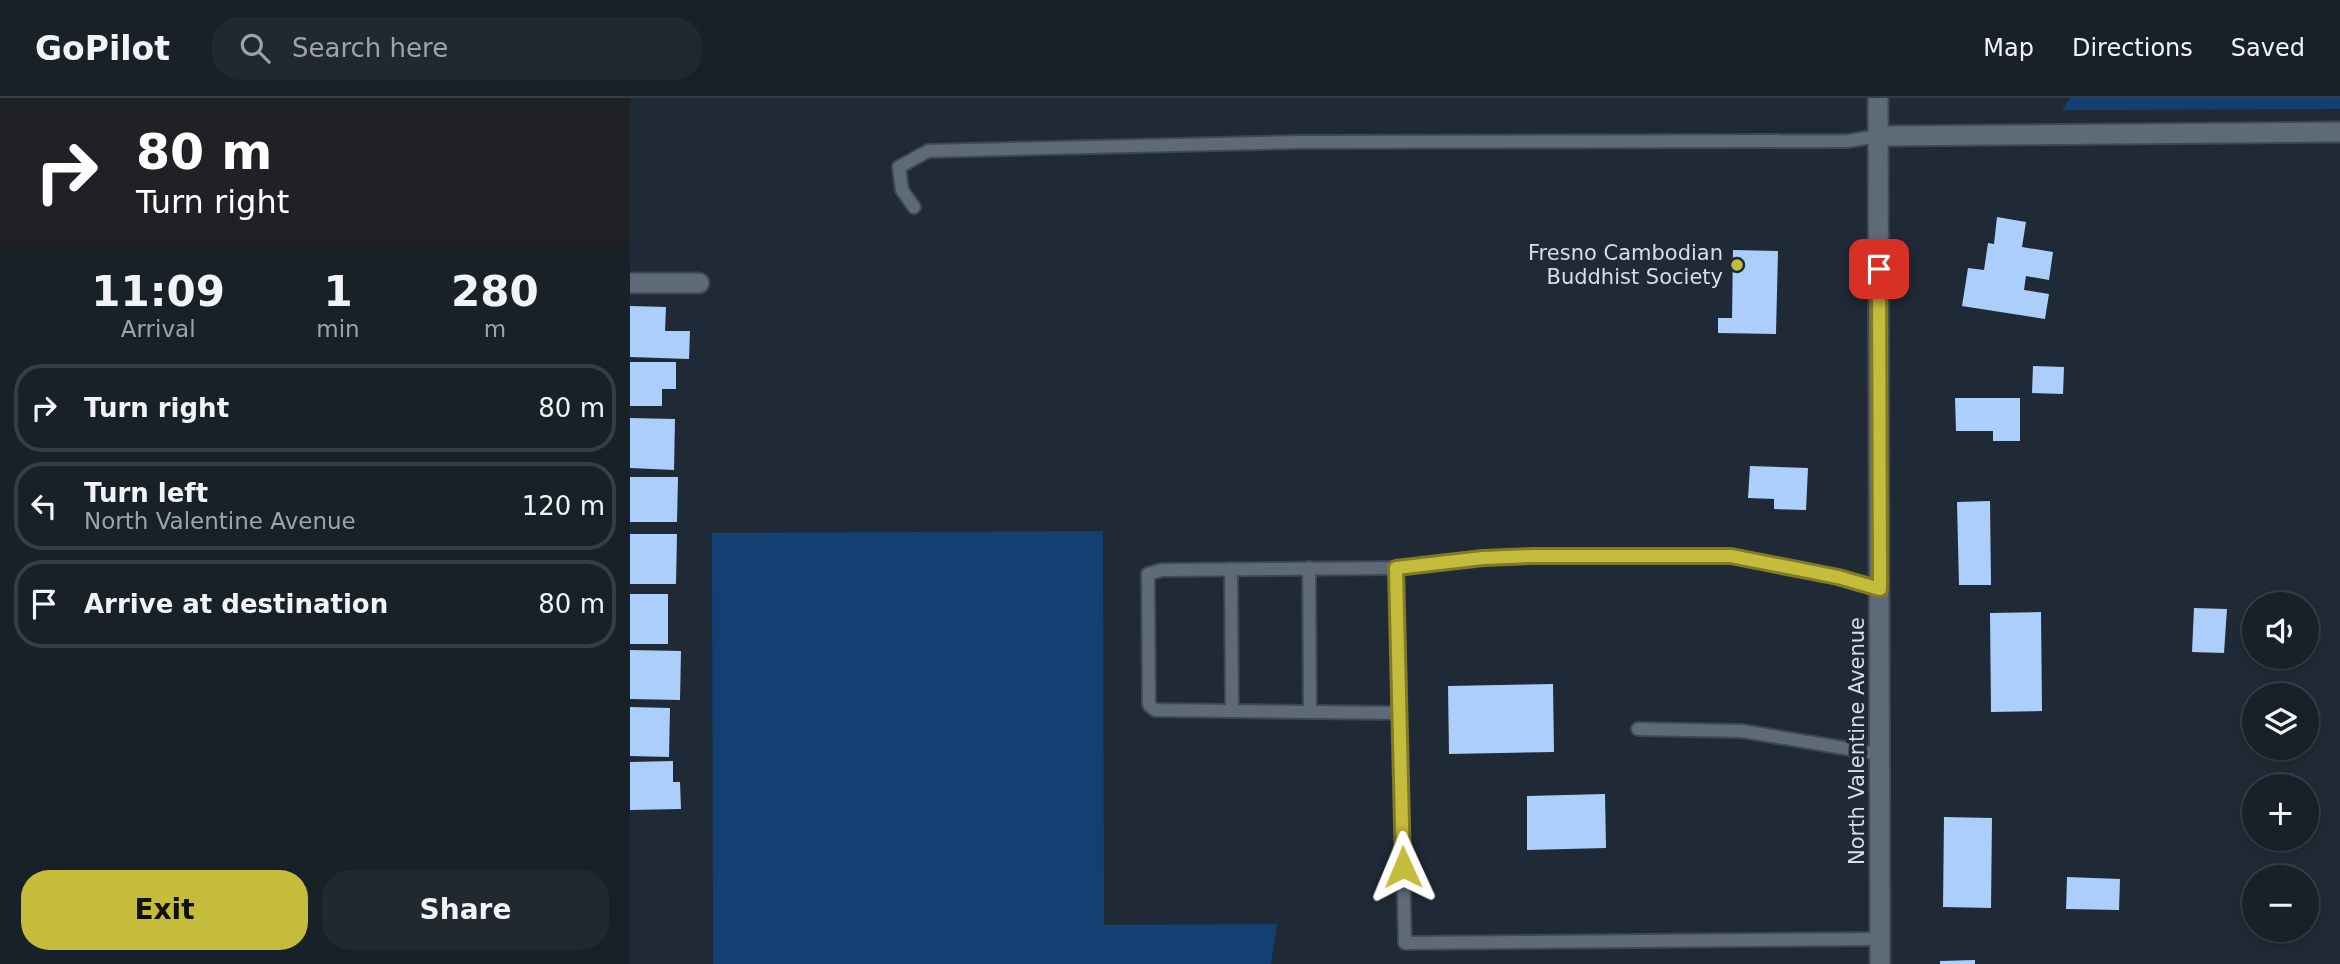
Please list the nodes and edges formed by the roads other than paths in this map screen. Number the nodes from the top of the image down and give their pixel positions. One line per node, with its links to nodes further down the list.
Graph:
1 (1878, 98): 3 (street, North Valentine Avenue)
2 (2340, 132): 3 (street)
3 (1878, 136): 4 (lane); 10 (street, North Valentine Avenue)
4 (915, 207)
5 (630, 283): 6 (street)
6 (699, 284)
7 (1309, 568): 8 (lane); 9 (lane); 12 (lane)
8 (1396, 568): 10 (lane); 13 (lane)
9 (1231, 569): 11 (lane); 11 (lane)
10 (1880, 589): 15 (street, North Valentine Avenue)
11 (1232, 711): 12 (lane)
12 (1310, 712): 13 (lane)
13 (1399, 713): 16 (lane)
14 (1638, 729): 15 (lane)
15 (1880, 754): 16 (street, North Valentine Avenue)
16 (1880, 939): 17 (street, North Valentine Avenue)
17 (1880, 964)

